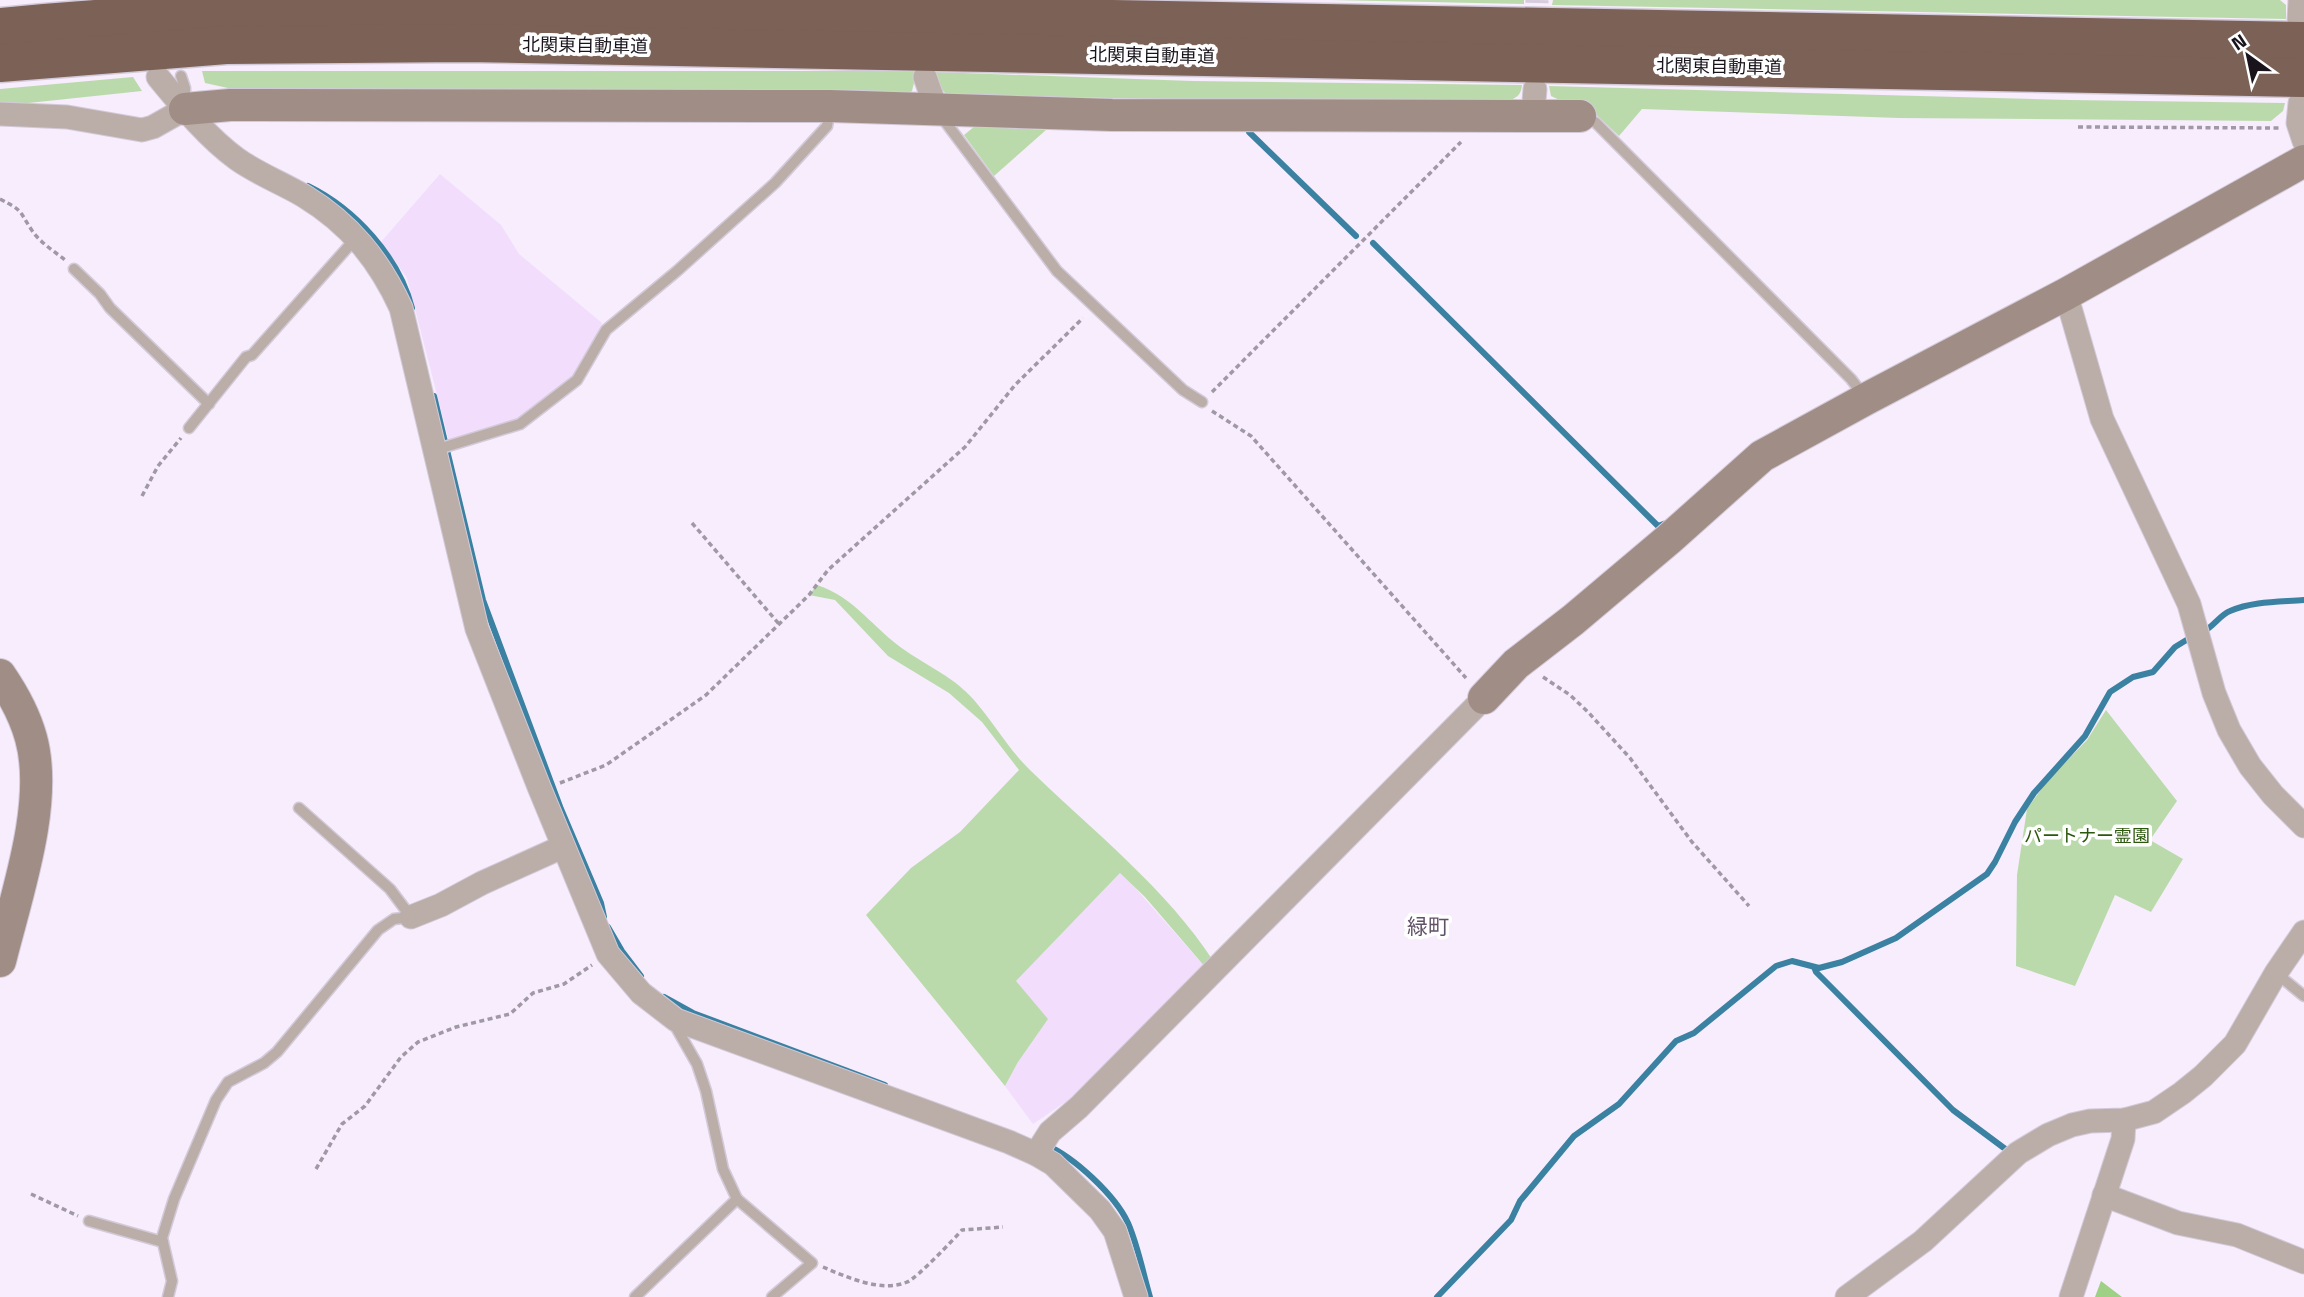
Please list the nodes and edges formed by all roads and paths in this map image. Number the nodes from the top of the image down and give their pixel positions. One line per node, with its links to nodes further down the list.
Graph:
1 (2301, 20): 2 (highway, 北関東自動車道)
2 (0, 27)
3 (0, 63): 6 (highway, 北関東自動車道)
4 (169, 77): 8 (street)
5 (925, 77): 9 (street)
6 (2302, 91): 14 (street)
7 (830, 106): 8 (street); 9 (street); 25 (lane)
8 (185, 109): 10 (street); 17 (street)
9 (937, 111): 11 (street); 20 (lane)
10 (0, 114)
11 (1471, 114): 12 (street); 22 (path)
12 (1580, 116): 21 (lane)
13 (2078, 127): 14 (path)
14 (2302, 135)
15 (2304, 161): 19 (street)
16 (0, 199): 18 (path)
17 (356, 238): 23 (lane); 25 (street)
18 (74, 269): 23 (lane)
19 (2066, 294): 21 (street); 34 (street)
20 (1095, 306): 22 (lane); 28 (path)
21 (1866, 398): 29 (street)
22 (1202, 402): 31 (path)
23 (209, 404): 24 (lane)
24 (189, 428): 26 (path)
25 (435, 450): 32 (street)
26 (142, 496)
27 (692, 523): 28 (path)
28 (779, 624): 32 (path)
29 (1516, 664): 31 (street); 36 (path)
30 (0, 675): 40 (street)
31 (1484, 698): 45 (street)
32 (539, 787): 35 (street)
33 (299, 808): 37 (lane)
34 (2304, 826)
35 (562, 847): 37 (street); 39 (street)
36 (1749, 906)
37 (411, 917): 52 (lane)
38 (2304, 932): 41 (street)
39 (608, 954): 43 (street); 46 (path)
40 (0, 961)
41 (2276, 973): 42 (lane); 44 (street)
42 (2304, 996)
43 (676, 1020): 45 (street); 49 (lane)
44 (2124, 1121): 48 (street); 59 (street)
45 (1036, 1154): 58 (street)
46 (316, 1169)
47 (31, 1194): 50 (path)
48 (2104, 1195): 53 (street); 60 (street)
49 (737, 1199): 54 (lane); 56 (lane)
50 (89, 1221): 52 (lane)
51 (1003, 1227): 54 (path)
52 (163, 1242): 55 (lane)
53 (2304, 1262)
54 (812, 1263): 57 (lane)
55 (168, 1297)
56 (635, 1297)
57 (772, 1297)
58 (1136, 1297)
59 (1847, 1297)
60 (2071, 1297)

